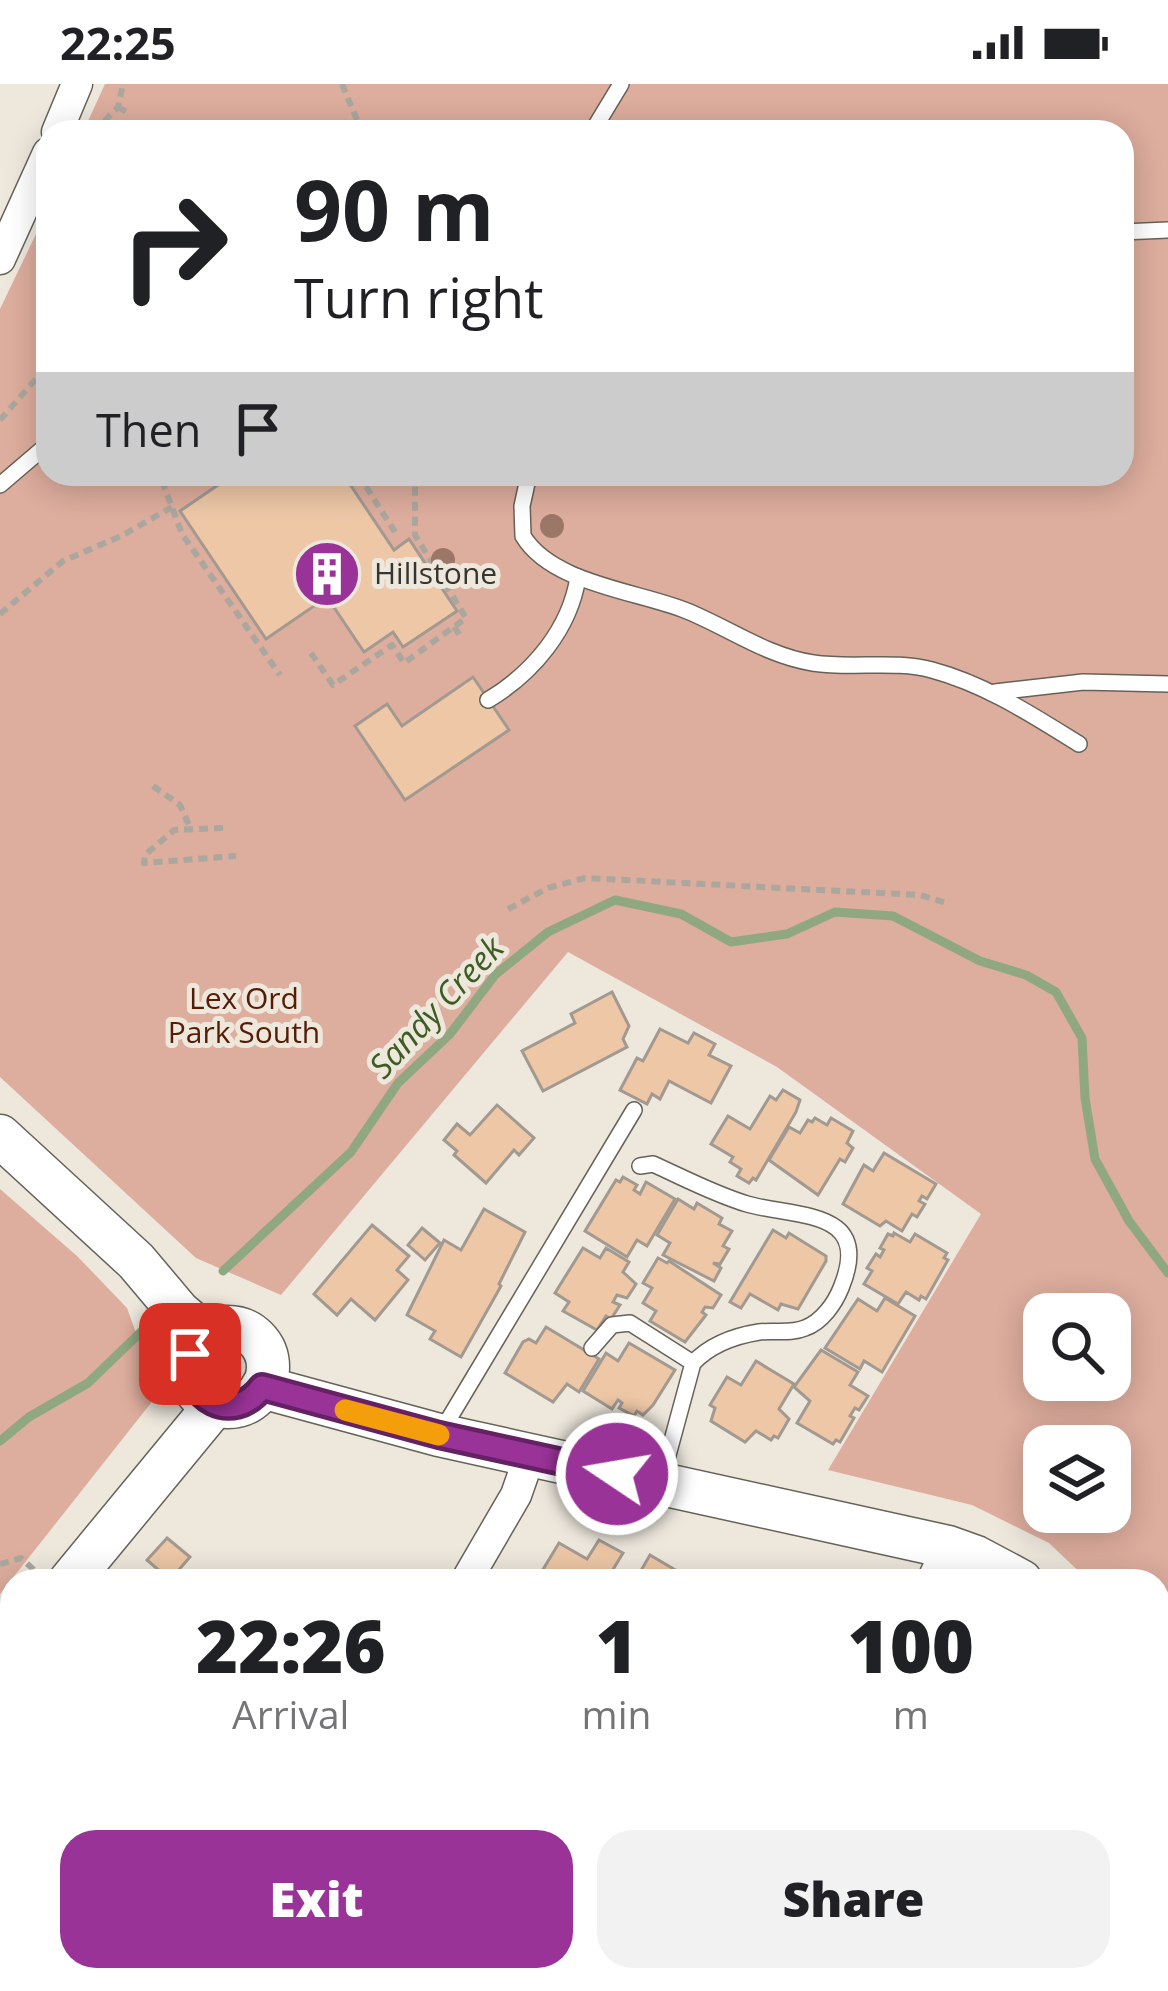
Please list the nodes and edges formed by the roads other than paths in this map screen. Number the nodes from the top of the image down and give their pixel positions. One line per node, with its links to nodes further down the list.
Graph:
1 (76, 84): 3 (street)
2 (621, 84): 4 (lane)
3 (61, 120)
4 (599, 120)
5 (36, 180): 6 (street)
6 (34, 184): 7 (street); 10 (street)
7 (0, 201)
8 (1168, 230): 9 (lane)
9 (1134, 231)
10 (0, 259)
11 (36, 454): 12 (lane)
12 (0, 485)
13 (527, 486): 14 (lane)
14 (578, 577): 16 (lane); 17 (lane)
15 (1168, 684): 16 (lane)
16 (995, 692): 18 (lane)
17 (488, 700)
18 (1079, 744)
19 (634, 1110): 27 (lane)
20 (0, 1136): 22 (street)
21 (640, 1166): 24 (lane)
22 (205, 1334): 25 (street); 26 (street)
23 (592, 1348): 24 (lane)
24 (693, 1363): 29 (lane)
25 (262, 1387): 26 (street); 27 (street)
26 (215, 1405): 31 (street)
27 (439, 1435): 28 (street)
28 (530, 1455): 29 (street); 32 (street)
29 (661, 1484): 30 (street)
30 (940, 1564): 33 (street)
31 (65, 1569)
32 (473, 1569)
33 (998, 1569)

